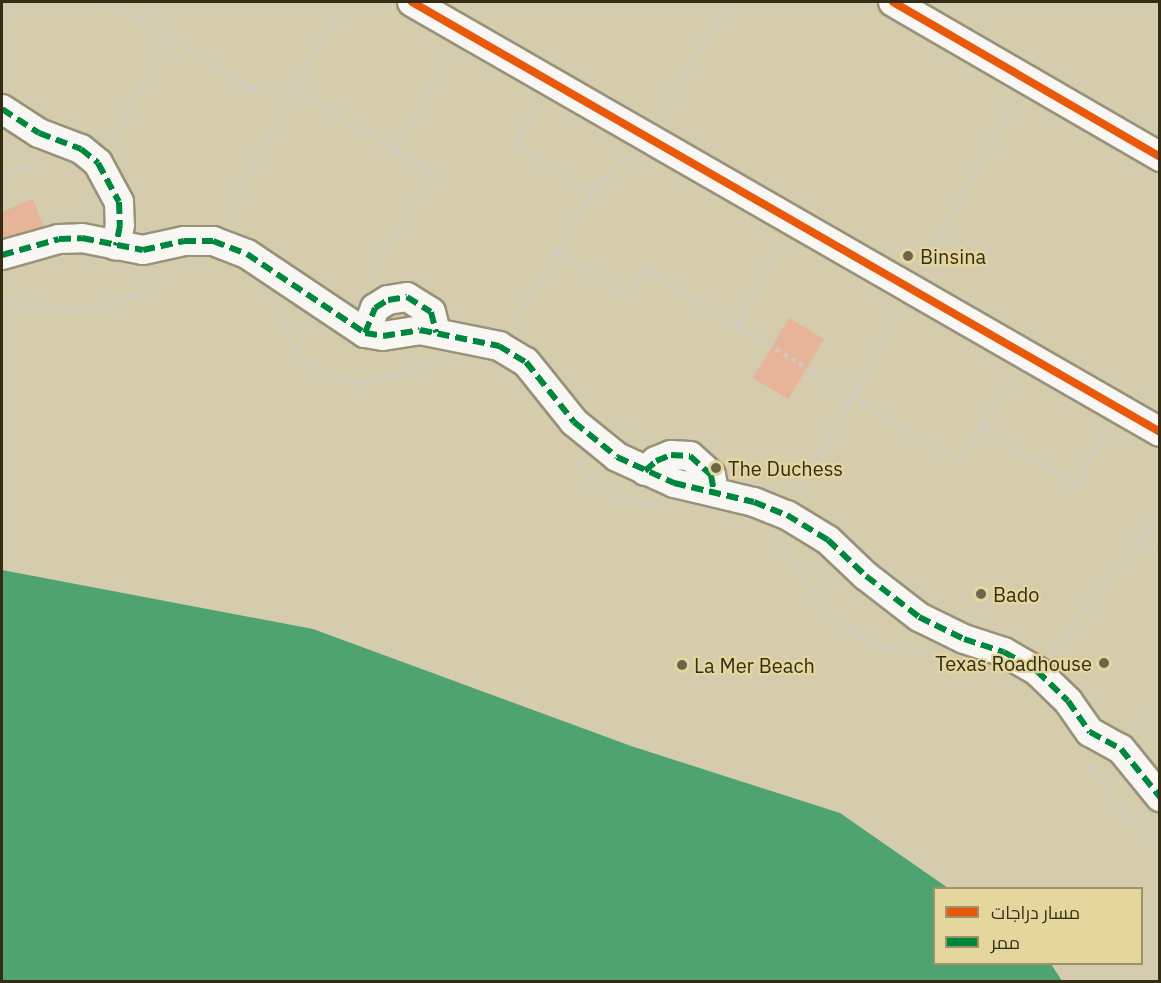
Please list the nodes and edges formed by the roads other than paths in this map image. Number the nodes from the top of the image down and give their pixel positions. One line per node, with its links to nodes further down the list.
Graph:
1 (412, 2): 9 (street)
2 (893, 2): 4 (street)
3 (2, 109): 5 (street)
4 (1160, 157)
5 (116, 246): 6 (street); 8 (street)
6 (2, 255)
7 (436, 332): 8 (street); 8 (street); 10 (street)
8 (365, 333)
9 (1160, 432)
10 (1160, 797)

